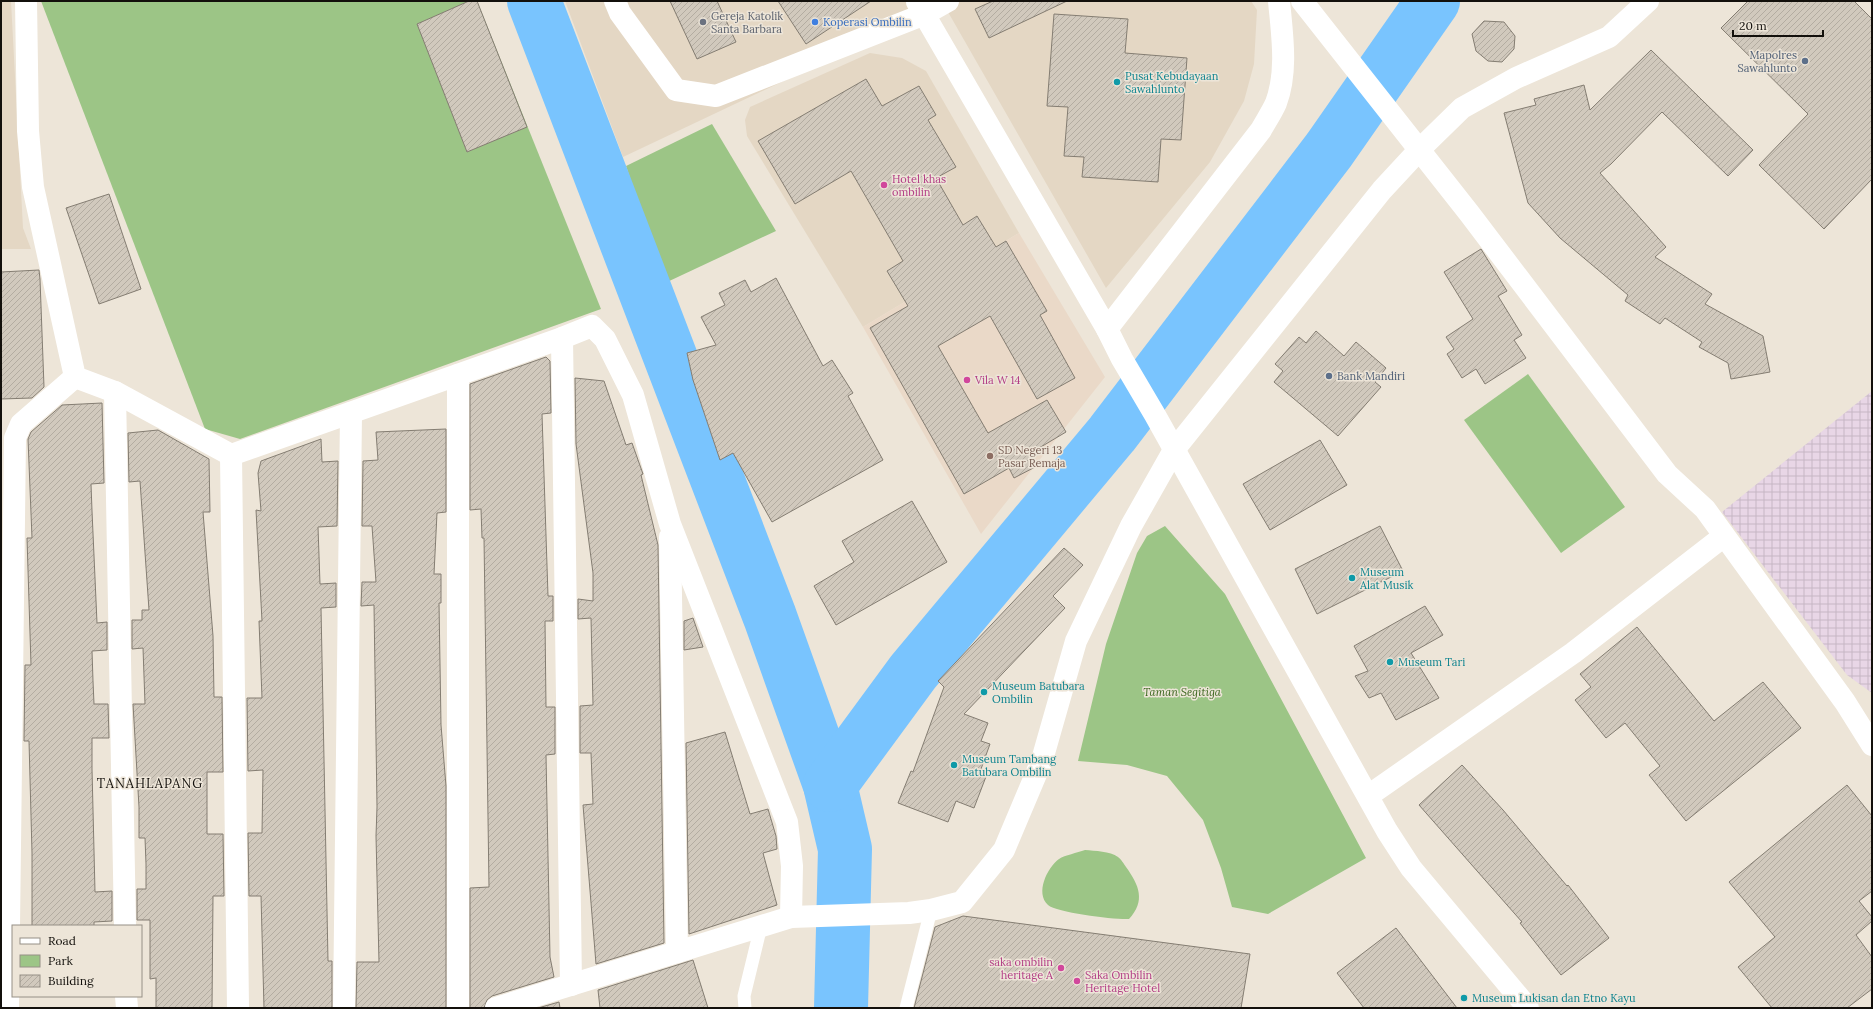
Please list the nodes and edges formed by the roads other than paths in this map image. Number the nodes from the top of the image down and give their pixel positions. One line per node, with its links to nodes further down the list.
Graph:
1 (26, 1): 11 (street)
2 (614, 1): 7 (street)
3 (948, 1): 7 (street)
4 (1279, 1): 8 (street)
5 (1302, 1): 17 (street)
6 (1648, 1): 14 (street)
7 (921, 7): 8 (street)
8 (1107, 329): 14 (street)
9 (562, 338): 10 (street); 16 (street); 27 (street)
10 (458, 375): 13 (street); 33 (street)
11 (74, 377): 12 (street); 29 (street)
12 (115, 392): 15 (street); 24 (street)
13 (351, 413): 15 (street); 32 (street)
14 (1174, 450): 21 (street); 22 (street)
15 (231, 455): 31 (street)
16 (670, 524): 23 (street); 26 (street)
17 (1724, 536): 18 (street); 21 (street)
18 (1845, 702): 19 (lane); 20 (street)
19 (1872, 724)
20 (1872, 745)
21 (1368, 796): 37 (street)
22 (931, 910): 23 (street); 36 (lane)
23 (800, 917): 25 (street)
24 (125, 925)
25 (761, 926): 26 (street); 35 (lane)
26 (676, 952): 27 (street)
27 (570, 985): 34 (street)
28 (126, 997): 30 (street)
29 (8, 1008)
30 (127, 1008)
31 (238, 1008)
32 (344, 1008)
33 (458, 1008)
34 (496, 1008)
35 (745, 1008)
36 (906, 1008)
37 (1528, 1008)

